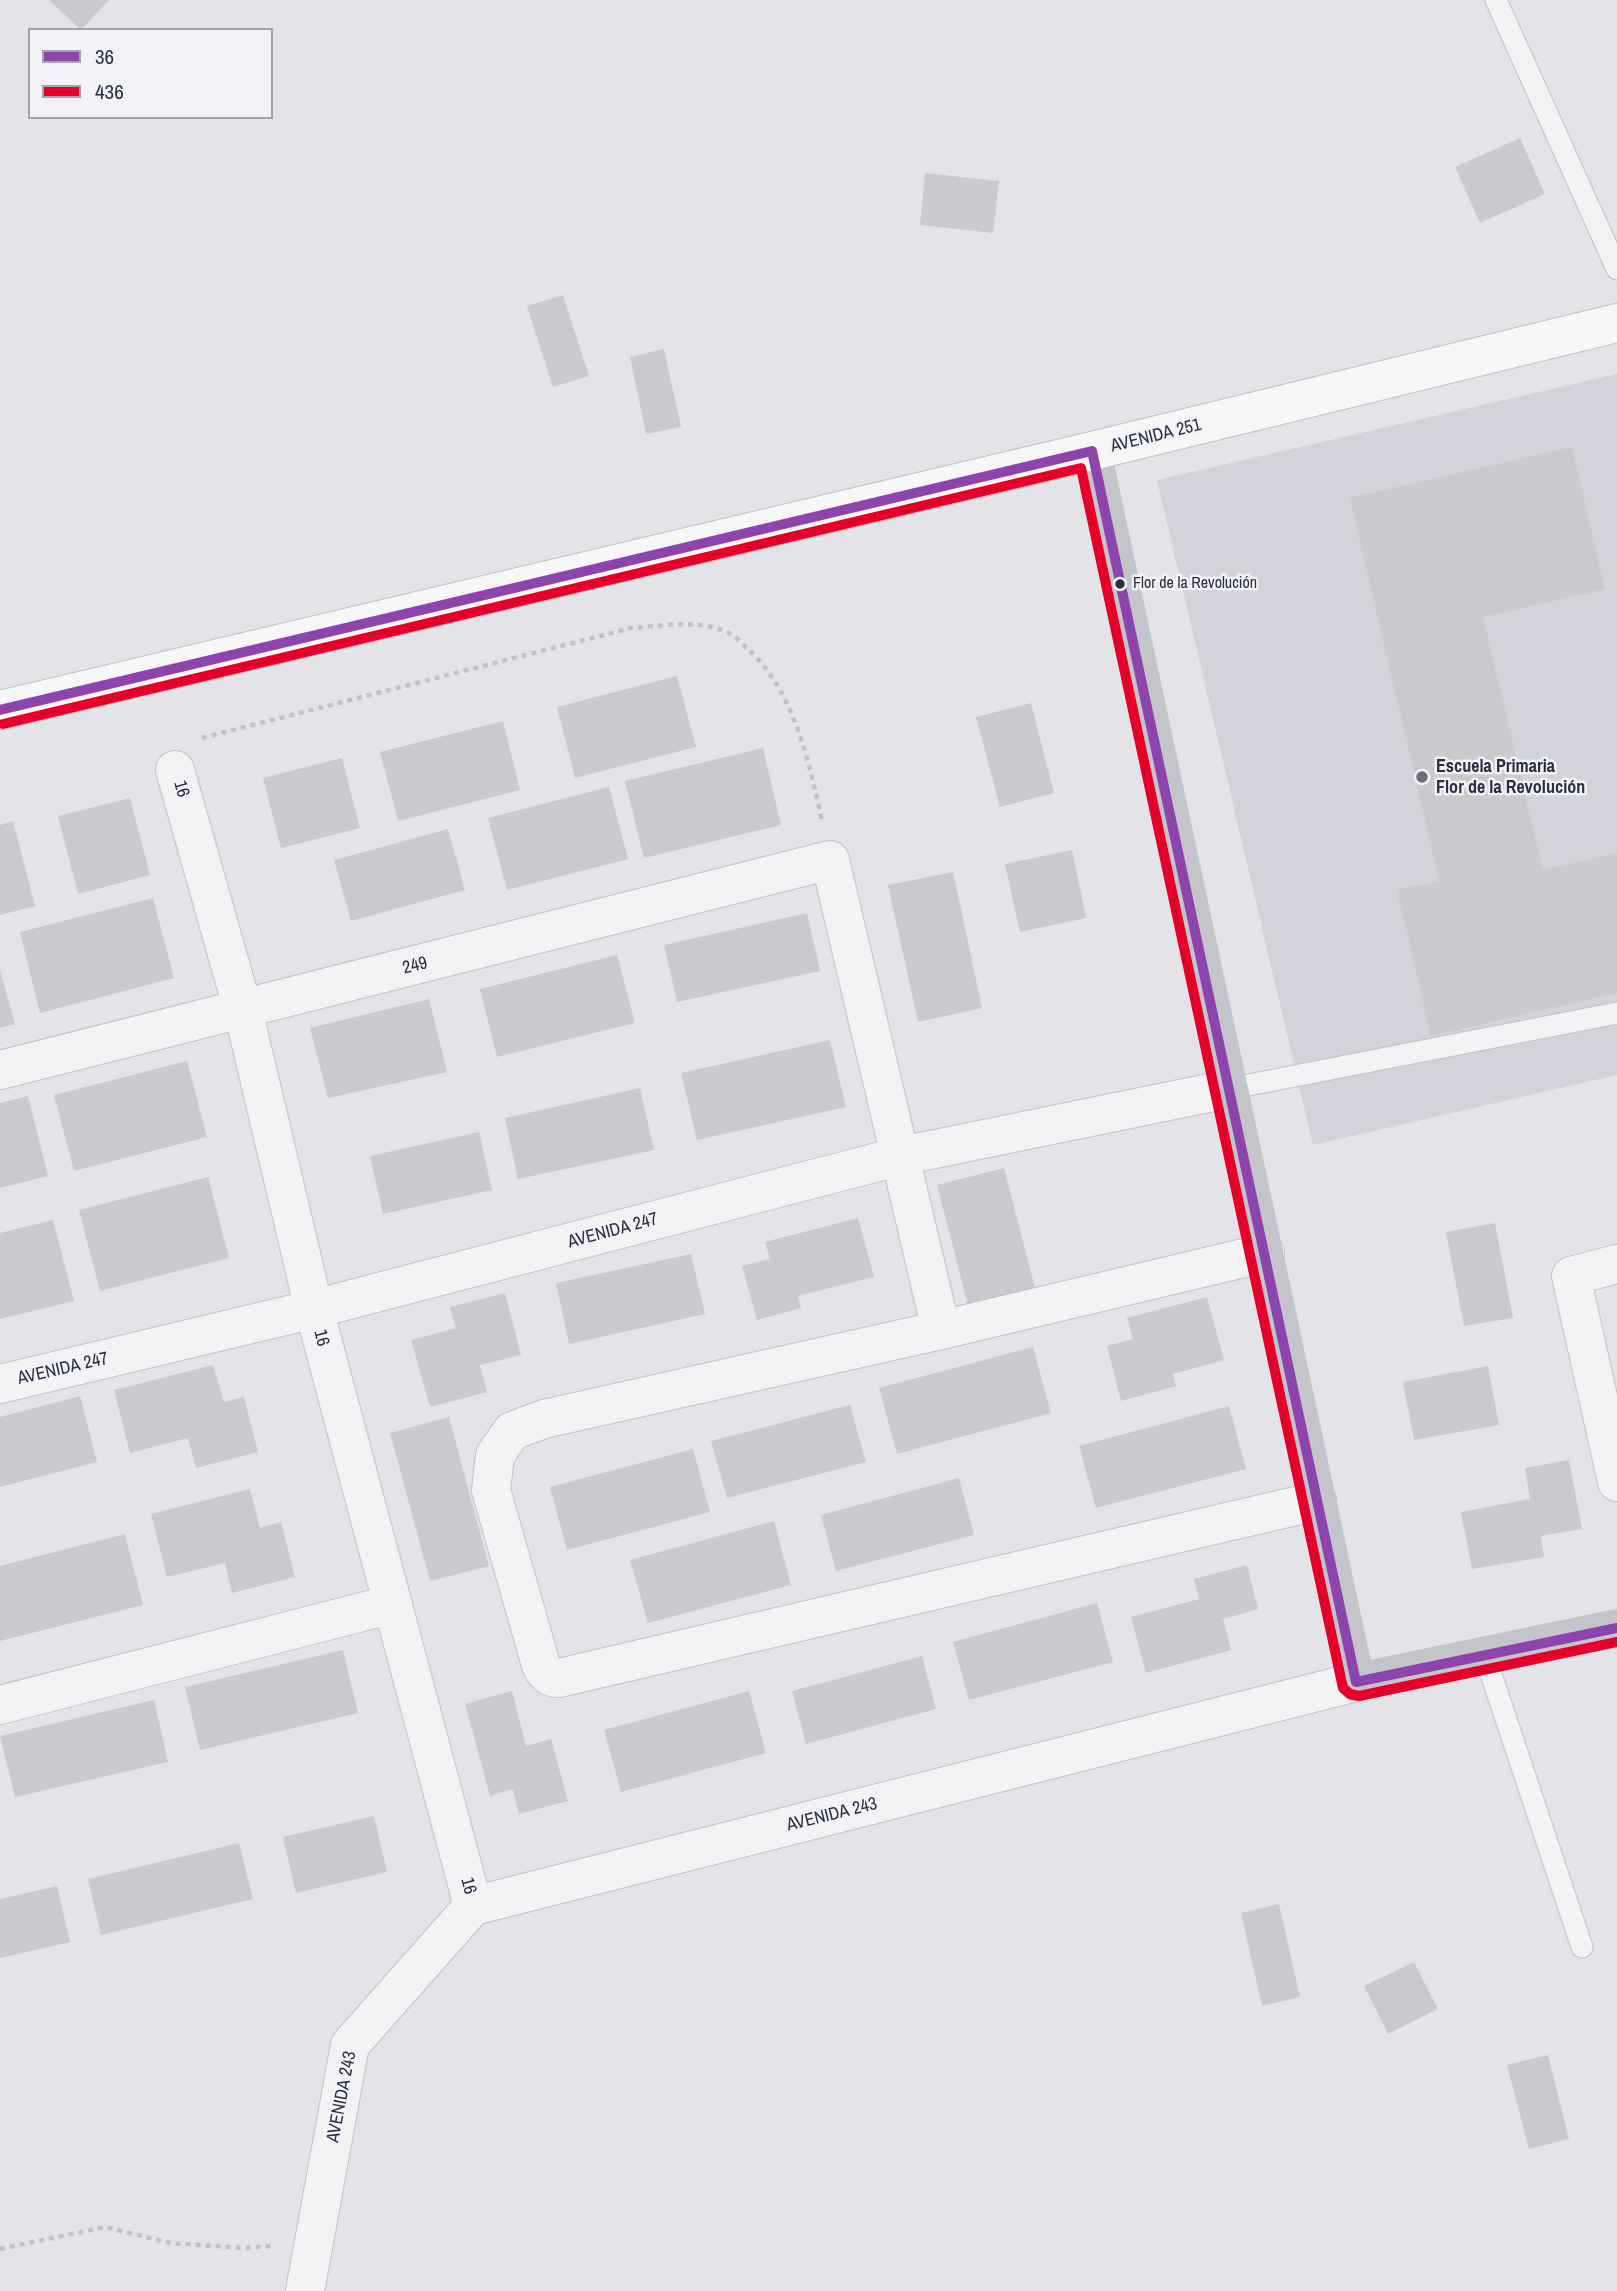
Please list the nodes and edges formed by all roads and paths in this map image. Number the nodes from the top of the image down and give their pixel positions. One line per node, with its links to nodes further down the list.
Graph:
1 (1496, 0): 2 (lane)
2 (1617, 269)
3 (1617, 323): 4 (main road, AVENIDA 251)
4 (1092, 451): 5 (main road, AVENIDA 251); 11 (street)
5 (0, 710)
6 (175, 770): 7 (path); 8 (street, 16)
7 (830, 860): 8 (street, 249); 12 (street)
8 (243, 1010): 10 (street, 249); 15 (street, 16)
9 (1617, 1013): 11 (lane)
10 (0, 1070)
11 (1228, 1089): 12 (street, AVENIDA 247); 13 (street)
12 (901, 1156): 15 (street, AVENIDA 247); 16 (street)
13 (1265, 1253): 16 (street); 19 (street)
14 (1617, 1264): 18 (street)
15 (314, 1309): 17 (street, AVENIDA 247); 20 (street, 16)
16 (940, 1330): 19 (street)
17 (0, 1384)
18 (1617, 1482)
19 (1317, 1501): 23 (street)
20 (393, 1604): 24 (street); 25 (street, 16)
21 (1617, 1628): 22 (street, AVENIDA 243)
22 (1485, 1656): 23 (street, AVENIDA 243); 26 (lane)
23 (1356, 1682): 25 (street, AVENIDA 243)
24 (0, 1706)
25 (473, 1906): 27 (street, AVENIDA 243)
26 (1582, 1947)
27 (314, 2243): 28 (path); 29 (street, AVENIDA 243)
28 (0, 2249)
29 (305, 2291)

